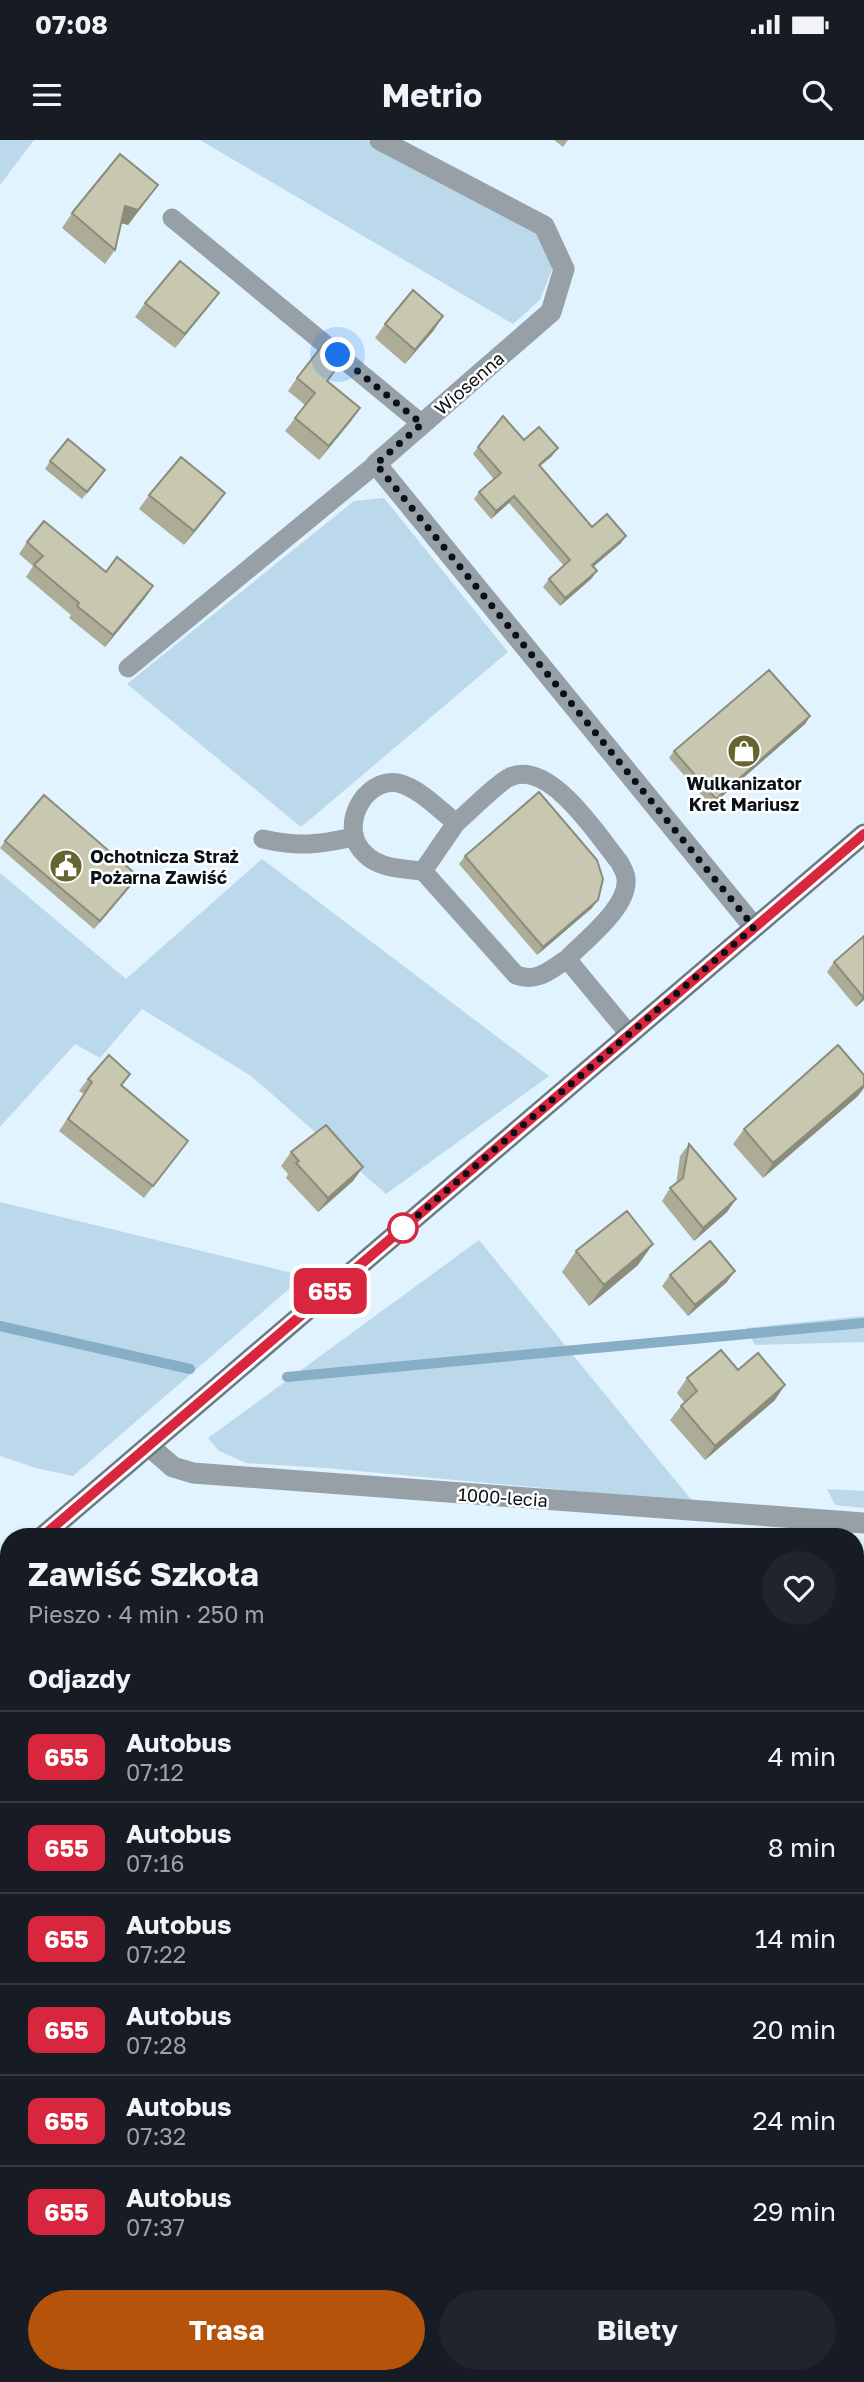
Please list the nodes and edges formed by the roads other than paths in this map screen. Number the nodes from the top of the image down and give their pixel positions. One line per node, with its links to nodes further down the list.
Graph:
1 (380, 140): 3 (street, Wiosenna)
2 (172, 218): 3 (lane)
3 (422, 424): 4 (street, Wiosenna)
4 (376, 464): 5 (lane); 11 (street)
5 (128, 668)
6 (456, 823): 8 (lane); 10 (lane); 12 (lane)
7 (864, 834): 11 (main road)
8 (354, 837): 9 (lane); 10 (lane)
9 (263, 839)
10 (423, 871): 12 (lane)
11 (754, 927): 13 (main road)
12 (567, 959): 13 (lane)
13 (629, 1034): 14 (main road)
14 (150, 1447): 15 (street, 1000-lecia); 16 (main road)
15 (864, 1523)
16 (53, 1528)

